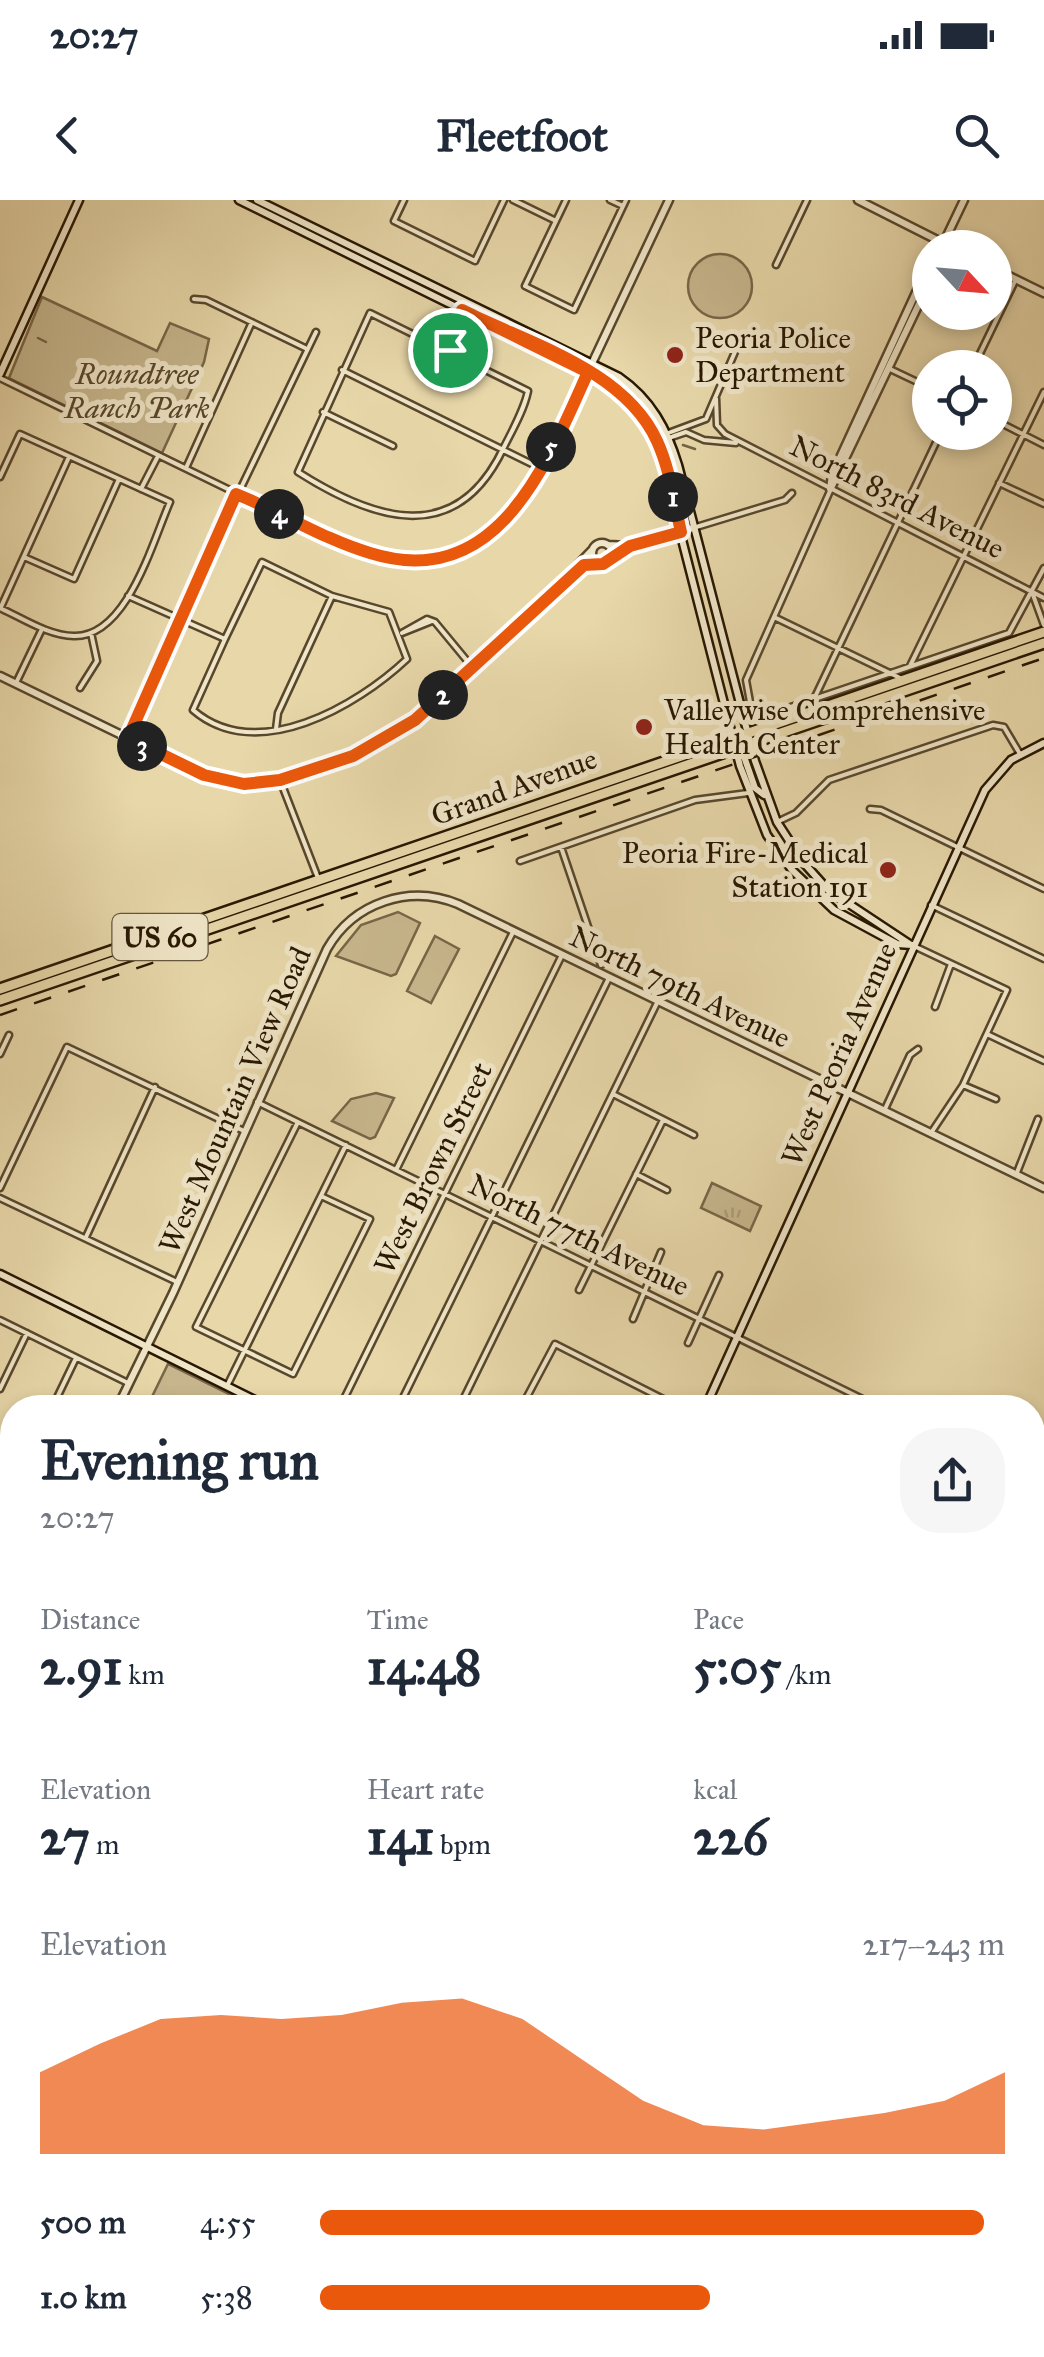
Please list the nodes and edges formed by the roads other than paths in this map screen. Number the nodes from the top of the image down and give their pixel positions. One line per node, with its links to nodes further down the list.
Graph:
1 (79, 200): 34 (main road)
2 (239, 200): 22 (main road)
3 (257, 200): 22 (main road)
4 (404, 200): 5 (street)
5 (504, 200)
6 (513, 200): 14 (street)
7 (566, 200): 14 (street)
8 (610, 200): 13 (street)
9 (669, 200): 31 (main road)
10 (806, 200): 17 (street)
11 (858, 200): 15 (main road)
12 (964, 200): 16 (main road)
13 (625, 203): 14 (street)
14 (556, 221)
15 (912, 230)
16 (949, 230)
17 (776, 265)
18 (1012, 277): 19 (main road)
19 (1016, 279): 20 (main road); 30 (street)
20 (1044, 293)
21 (194, 298): 24 (street)
22 (467, 308): 29 (street); 31 (main road)
23 (912, 312): 25 (main road)
24 (252, 322): 28 (street); 59 (street)
25 (906, 323): 32 (main road); 41 (main road)
26 (316, 332): 28 (street)
27 (741, 338): 38 (street)
28 (306, 348): 65 (street)
29 (447, 349): 33 (street); 54 (street)
30 (981, 350)
31 (589, 368): 36 (main road); 39 (main road); 58 (street)
32 (890, 369): 35 (street); 41 (main road)
33 (342, 370): 40 (street); 54 (street)
34 (0, 376): 57 (street)
35 (912, 379)
36 (634, 389): 39 (main road); 46 (main road)
37 (1044, 392): 47 (street)
38 (716, 398): 42 (street); 44 (street)
39 (632, 403): 50 (main road)
40 (323, 412): 53 (street); 54 (street)
41 (863, 416): 64 (main road)
42 (706, 419): 43 (street, North 83rd Avenue); 44 (street, North 83rd Avenue)
43 (698, 425): 46 (street, North 83rd Avenue); 48 (street)
44 (718, 427): 49 (street); 51 (street, North 83rd Avenue)
45 (1012, 429): 47 (street)
46 (668, 435): 48 (street, North 83rd Avenue); 50 (street, North 83rd Avenue); 69 (main road)
47 (1024, 435): 52 (street); 62 (street)
48 (699, 436): 49 (street, North 83rd Avenue)
49 (713, 439): 51 (street, North 83rd Avenue)
50 (656, 440): 70 (main road)
51 (740, 443): 64 (street, North 83rd Avenue)
52 (1044, 445)
53 (393, 446)
54 (503, 450): 58 (street)
55 (932, 450): 68 (street)
56 (70, 456): 60 (street); 61 (street); 75 (street)
57 (157, 456): 59 (street); 63 (street)
58 (541, 468): 65 (street)
59 (186, 470): 65 (street)
60 (0, 477)
61 (119, 479): 63 (street); 75 (street)
62 (999, 483): 67 (street); 74 (street)
63 (141, 489): 81 (street)
64 (830, 489): 68 (street, North 83rd Avenue); 85 (street)
65 (237, 494): 86 (street)
66 (792, 494): 69 (street)
67 (1044, 504)
68 (896, 524): 74 (street, North 83rd Avenue); 93 (street)
69 (693, 528): 70 (main road); 103 (main road)
70 (681, 532): 72 (main road); 105 (main road)
71 (608, 545): 72 (main road); 73 (main road); 76 (main road)
72 (630, 546): 76 (main road)
73 (592, 550): 77 (main road); 79 (main road)
74 (963, 556): 80 (street, North 83rd Avenue); 95 (street)
75 (24, 557): 84 (street)
76 (612, 557): 77 (main road)
77 (598, 563): 79 (main road)
78 (1044, 568): 80 (street)
79 (572, 574): 94 (main road)
80 (1032, 592): 83 (street, North 83rd Avenue); 88 (street); 95 (street)
81 (128, 596): 86 (street); 89 (street)
82 (332, 596): 90 (street); 91 (street); 102 (street)
83 (1044, 598)
84 (0, 608): 87 (street)
85 (774, 616): 93 (street); 101 (street)
86 (180, 620): 91 (street); 104 (street)
87 (43, 628): 89 (street); 98 (street)
88 (1044, 628): 99 (highway, Grand Avenue / US 60)
89 (91, 633): 100 (street)
90 (400, 634): 94 (street); 102 (street)
91 (225, 639): 102 (street)
92 (1044, 643): 99 (highway, Grand Avenue / US 60)
93 (836, 647): 96 (street); 101 (street)
94 (473, 668): 109 (main road)
95 (908, 668): 96 (street); 99 (street)
96 (890, 673): 99 (street); 101 (street)
97 (0, 676): 98 (main road)
98 (16, 683): 104 (main road)
99 (904, 685): 103 (highway, Grand Avenue / US 60); 107 (highway, Grand Avenue / US 60)
100 (80, 688)
101 (814, 699)
102 (276, 729)
103 (748, 732): 105 (highway, Grand Avenue / US 60); 107 (main road)
104 (128, 738): 109 (main road)
105 (732, 738): 107 (main road); 118 (highway, Grand Avenue / US 60)
106 (1044, 743): 108 (main road, West Peoria Avenue)
107 (743, 747): 110 (main road); 112 (main road); 129 (highway, Grand Avenue / US 60)
108 (1020, 754): 112 (street); 114 (main road, West Peoria Avenue)
109 (280, 780): 118 (street)
110 (748, 793): 113 (street); 117 (main road)
111 (870, 809): 114 (street)
112 (777, 822): 116 (main road)
113 (561, 847): 115 (street); 127 (street)
114 (959, 848): 119 (street); 121 (main road, West Peoria Avenue)
115 (520, 861)
116 (802, 862): 117 (main road); 123 (main road)
117 (792, 870): 123 (main road)
118 (320, 882): 129 (highway, Grand Avenue / US 60)
119 (1044, 889)
120 (458, 904): 122 (main road, North 79th Avenue); 144 (main road, West Mountain View Road)
121 (932, 905): 123 (main road, West Peoria Avenue); 125 (street)
122 (514, 931): 124 (main road, North 79th Avenue); 153 (street)
123 (912, 946): 126 (street); 141 (main road, West Peoria Avenue)
124 (562, 955): 128 (main road, North 79th Avenue); 159 (street, West Brown Street)
125 (1044, 960)
126 (952, 964): 133 (street); 134 (street)
127 (600, 965)
128 (610, 978): 132 (main road, North 79th Avenue); 162 (street)
129 (34, 983): 130 (highway, Grand Avenue / US 60); 131 (highway, Grand Avenue / US 60)
130 (0, 989)
131 (0, 1000)
132 (658, 1002): 141 (main road, North 79th Avenue); 142 (street)
133 (936, 1007)
134 (987, 1034): 138 (street); 139 (street)
135 (9, 1035): 137 (street)
136 (918, 1048): 145 (street)
137 (0, 1054)
138 (1044, 1061)
139 (964, 1085): 143 (street); 150 (street)
140 (155, 1087): 149 (street); 156 (street); 163 (street)
141 (848, 1092): 145 (main road, North 79th Avenue); 176 (main road, West Peoria Avenue)
142 (613, 1094): 147 (street); 164 (street)
143 (996, 1099)
144 (257, 1102): 148 (street, North 77th Avenue); 149 (main road, West Mountain View Road)
145 (884, 1110): 150 (main road, North 79th Avenue)
146 (1038, 1119): 155 (street)
147 (663, 1120): 151 (street); 154 (street)
148 (298, 1122): 152 (street, North 77th Avenue); 179 (street)
149 (244, 1131): 169 (main road, West Mountain View Road)
150 (931, 1134): 155 (main road, North 79th Avenue)
151 (694, 1135)
152 (346, 1146): 153 (street, North 77th Avenue); 160 (street)
153 (396, 1170): 159 (street, North 77th Avenue)
154 (636, 1174): 158 (street); 166 (street)
155 (1016, 1174): 157 (main road, North 79th Avenue)
156 (0, 1188)
157 (1044, 1188)
158 (667, 1190)
159 (445, 1194): 162 (street, North 77th Avenue); 187 (street, West Brown Street)
160 (322, 1196): 179 (street); 179 (street)
161 (0, 1198): 163 (street)
162 (493, 1218): 164 (street, North 77th Avenue); 188 (street)
163 (86, 1238): 169 (street)
164 (541, 1241): 166 (street, North 77th Avenue); 189 (street)
165 (660, 1252): 171 (street)
166 (591, 1266): 170 (street); 171 (street, North 77th Avenue)
167 (0, 1274): 178 (main road)
168 (719, 1274): 173 (street)
169 (178, 1282): 178 (main road, West Mountain View Road)
170 (579, 1290)
171 (646, 1293): 172 (street); 173 (street, North 77th Avenue)
172 (633, 1319)
173 (700, 1319): 176 (street, North 77th Avenue); 177 (street)
174 (0, 1320): 175 (street)
175 (27, 1334): 180 (street); 183 (street)
176 (736, 1337): 192 (main road, West Peoria Avenue); 193 (street, North 77th Avenue)
177 (688, 1343)
178 (144, 1345): 181 (main road, West Mountain View Road); 182 (main road)
179 (245, 1350): 182 (street)
180 (76, 1358): 181 (street); 184 (street)
181 (128, 1383): 185 (main road, West Mountain View Road)
182 (228, 1386): 186 (main road)
183 (0, 1389)
184 (58, 1395)
185 (123, 1395)
186 (246, 1395)
187 (346, 1395)
188 (404, 1395)
189 (465, 1395)
190 (528, 1395): 191 (street)
191 (655, 1395)
192 (710, 1395)
193 (854, 1395)

